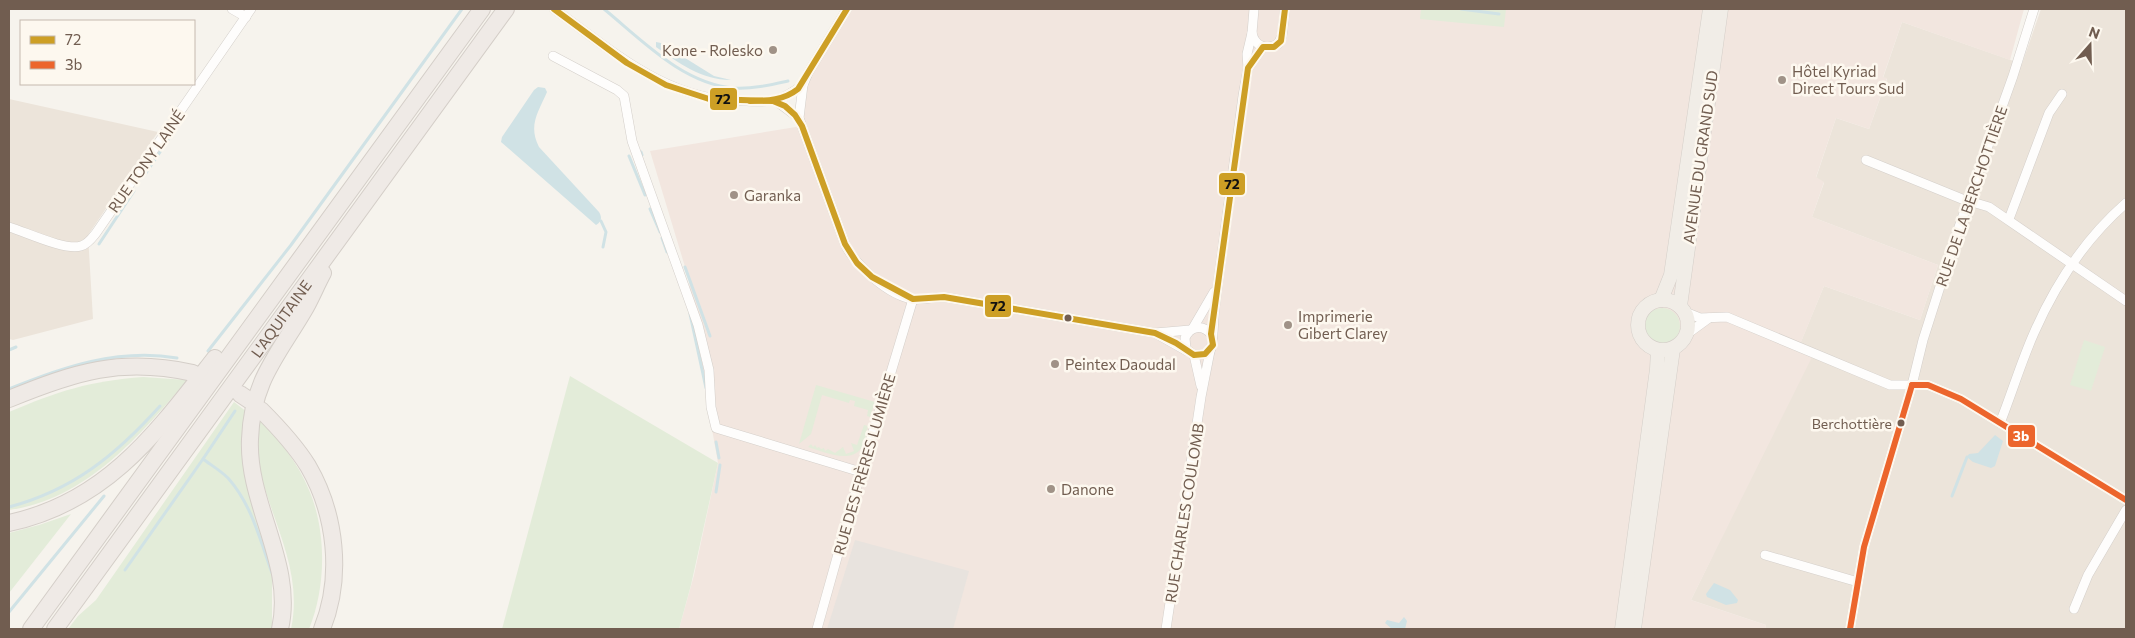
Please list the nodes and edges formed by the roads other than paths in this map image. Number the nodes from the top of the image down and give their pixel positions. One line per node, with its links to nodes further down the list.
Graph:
1 (232, 9): 12 (street)
2 (251, 9): 12 (street, RUE TONY LAINÉ)
3 (482, 9): 40 (highway, L'AQUITAINE)
4 (506, 9): 26 (highway, L'AQUITAINE)
5 (554, 9): 19 (street)
6 (847, 9): 17 (street)
7 (1254, 9): 13 (street, RUE CHARLES COULOMB)
8 (1285, 9): 14 (street, RUE CHARLES COULOMB)
9 (1710, 9): 30 (main road, AVENUE DU GRAND SUD)
10 (1721, 9): 32 (main road, AVENUE DU GRAND SUD)
11 (2034, 9): 22 (street, RUE DE LA BERCHOTTIÈRE)
12 (246, 17): 25 (street, RUE TONY LAINÉ)
13 (1252, 33): 14 (street); 16 (street, RUE CHARLES COULOMB)
14 (1263, 47): 16 (street, RUE CHARLES COULOMB)
15 (553, 56): 49 (street)
16 (1248, 68): 28 (street, RUE CHARLES COULOMB)
17 (803, 85): 19 (street); 20 (street)
18 (2062, 94): 24 (street)
19 (776, 101): 20 (street)
20 (798, 118): 29 (street)
21 (1866, 160): 22 (street)
22 (1970, 201): 24 (street); 44 (street, RUE DE LA BERCHOTTIÈRE)
23 (2126, 203): 27 (street)
24 (2009, 219): 27 (street)
25 (9, 227)
26 (340, 237): 57 (highway, L'AQUITAINE); 58 (highway)
27 (2072, 264): 31 (street); 48 (street)
28 (1218, 285): 34 (street, RUE CHARLES COULOMB); 36 (street, RUE CHARLES COULOMB)
29 (913, 299): 35 (street); 49 (street, RUE DES FRÈRES LUMIÈRE)
30 (1662, 300): 32 (main road); 39 (main road)
31 (2126, 301)
32 (1683, 309): 33 (street); 37 (main road)
33 (1710, 318): 37 (street); 44 (street)
34 (1191, 329): 35 (street); 36 (street); 42 (street, RUE CHARLES COULOMB)
35 (1155, 333): 42 (street)
36 (1211, 334): 41 (street, RUE CHARLES COULOMB)
37 (1688, 334): 38 (main road)
38 (1673, 349): 39 (main road); 63 (main road)
39 (1658, 350): 62 (main road)
40 (233, 351): 52 (highway); 56 (highway, L'AQUITAINE)
41 (1210, 351): 42 (street); 45 (street, RUE CHARLES COULOMB)
42 (1192, 354): 45 (street, RUE CHARLES COULOMB)
43 (192, 373): 46 (highway)
44 (1912, 385): 48 (street); 54 (street, RUE DE LA BERCHOTTIÈRE)
45 (1201, 396): 61 (street, RUE CHARLES COULOMB)
46 (9, 399)
47 (250, 401): 59 (highway)
48 (2000, 423): 50 (street)
49 (861, 472): 60 (street, RUE DES FRÈRES LUMIÈRE)
50 (2126, 500)
51 (2126, 510): 55 (street)
52 (9, 523)
53 (1765, 555): 54 (street)
54 (1858, 582): 64 (street, RUE DE LA BERCHOTTIÈRE)
55 (2074, 609)
56 (31, 629)
57 (55, 629)
58 (280, 629)
59 (322, 629)
60 (817, 629)
61 (1166, 629)
62 (1622, 629)
63 (1634, 629)
64 (1850, 629)

